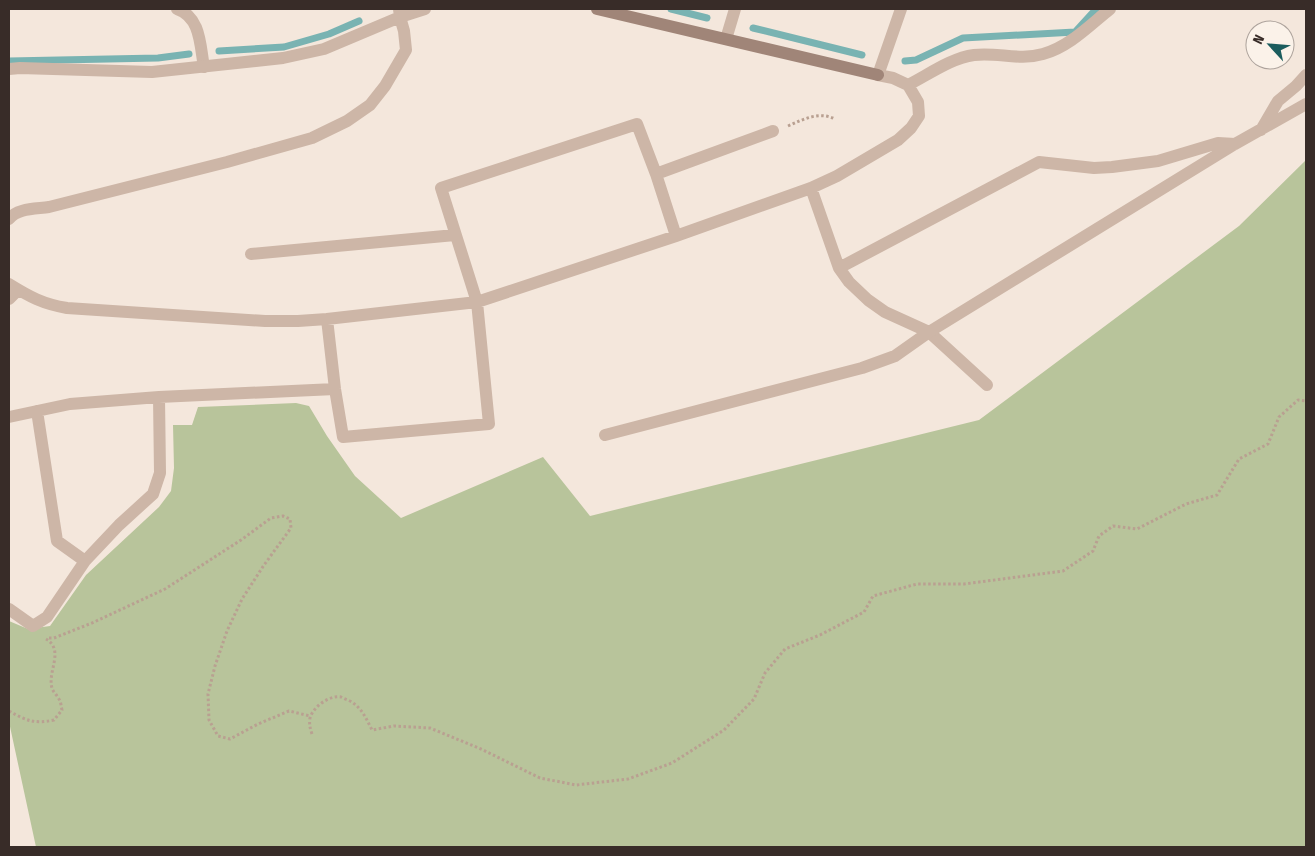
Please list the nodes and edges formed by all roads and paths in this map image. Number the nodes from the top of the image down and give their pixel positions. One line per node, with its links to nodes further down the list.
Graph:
1 (177, 9): 9 (street)
2 (424, 9): 7 (street)
3 (596, 9): 8 (street)
4 (735, 9): 8 (street)
5 (901, 9): 12 (street)
6 (1110, 9): 13 (street)
7 (400, 13): 9 (street); 21 (street)
8 (726, 39): 12 (street)
9 (204, 67): 10 (street)
10 (9, 69)
11 (1306, 74): 16 (street)
12 (878, 75): 13 (street)
13 (908, 85): 20 (street)
14 (1306, 104): 16 (street)
15 (835, 119): 17 (path)
16 (1261, 130): 18 (street)
17 (773, 132): 19 (street)
18 (1235, 144): 25 (street); 29 (street)
19 (656, 174): 22 (street); 23 (street)
20 (811, 188): 23 (street); 25 (street)
21 (9, 219)
22 (455, 235): 24 (street); 27 (street)
23 (676, 236): 27 (street)
24 (250, 254)
25 (839, 268): 29 (street)
26 (12, 291): 28 (street)
27 (478, 302): 28 (street); 31 (street)
28 (327, 319): 31 (street)
29 (929, 332): 30 (street); 36 (street)
30 (987, 385)
31 (335, 389): 32 (street)
32 (159, 397): 34 (street); 37 (street)
33 (1306, 401): 40 (path)
34 (37, 411): 35 (street); 37 (street)
35 (9, 417)
36 (605, 435)
37 (85, 561): 38 (street)
38 (9, 609)
39 (9, 711): 40 (path)
40 (311, 716): 41 (path)
41 (312, 734)

